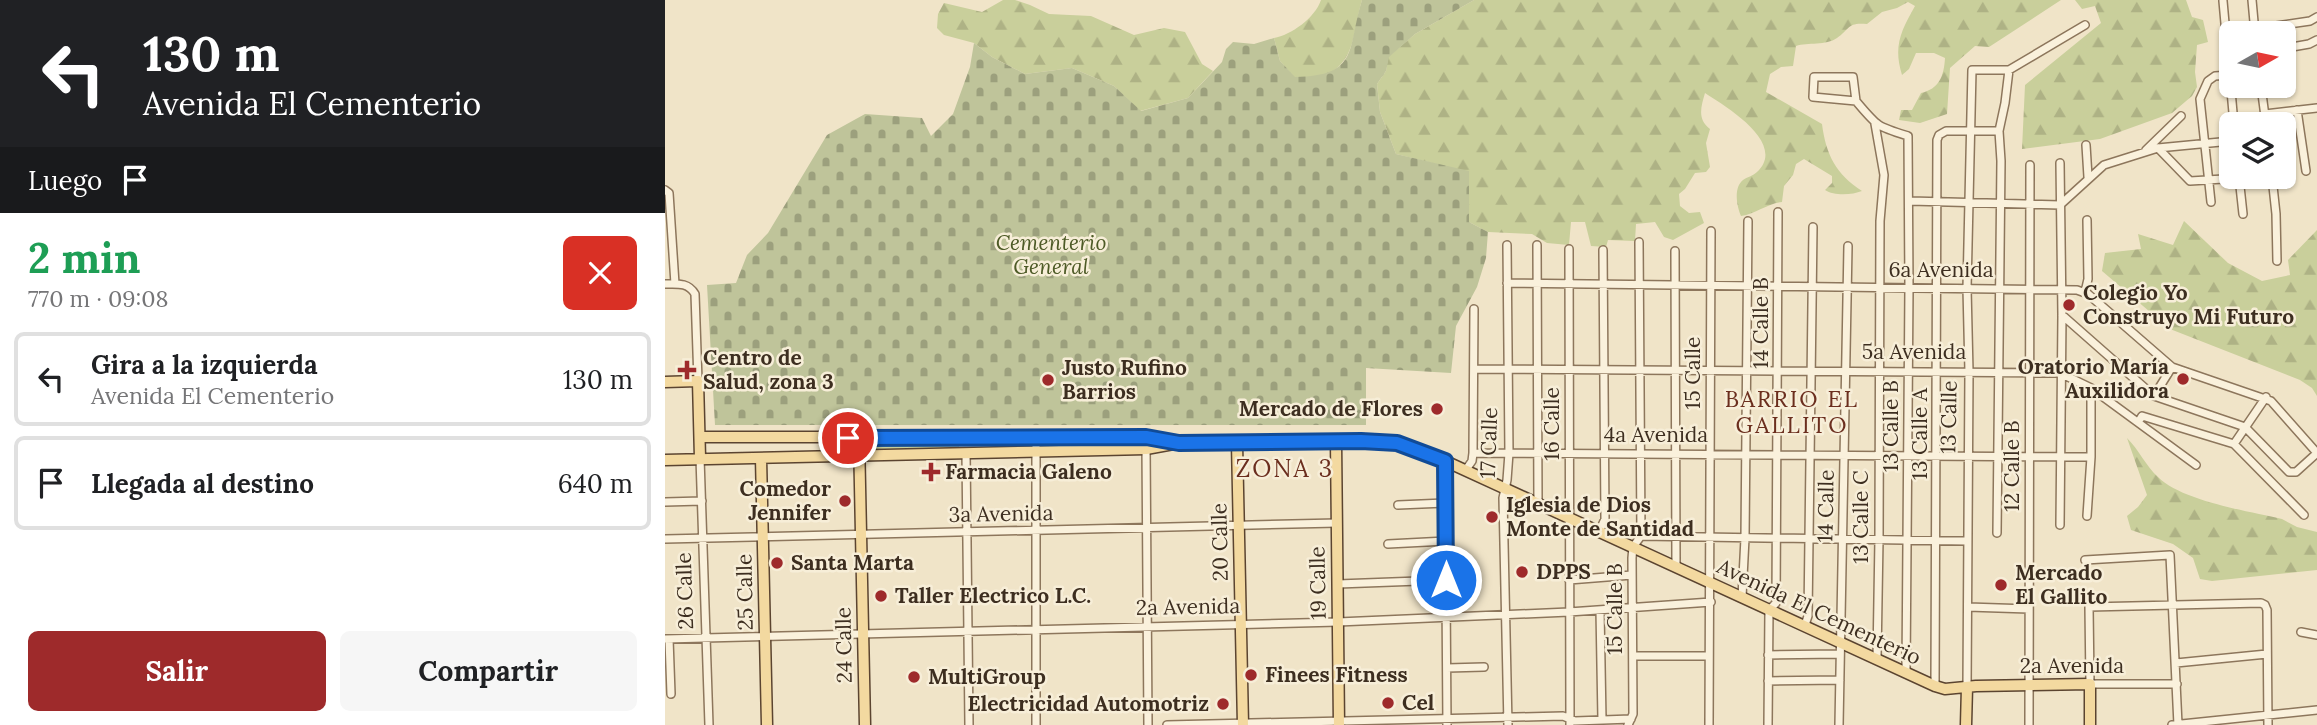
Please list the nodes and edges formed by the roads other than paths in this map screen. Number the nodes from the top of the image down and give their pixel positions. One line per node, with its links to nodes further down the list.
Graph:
1 (2252, 0): 5 (street)
2 (2224, 1): 4 (street)
3 (2317, 17): 6 (street)
4 (2226, 21)
5 (2254, 21)
6 (2296, 24)
7 (2085, 25): 10 (street)
8 (2317, 40): 9 (street)
9 (2296, 46)
10 (2009, 69): 18 (street, 13 Calle); 19 (street)
11 (2219, 76): 21 (street)
12 (1856, 101): 12 (street); 17 (street)
13 (2317, 108): 14 (street)
14 (2297, 110): 15 (street); 27 (street)
15 (2281, 112)
16 (2181, 116): 24 (street)
17 (1875, 124): 34 (street, 13 Calle B); 68 (street, 13 Calle C)
18 (1971, 131): 19 (street); 35 (street, 13 Calle A); 37 (street, 13 Calle)
19 (1999, 131): 38 (street)
20 (2219, 142): 21 (street)
21 (2204, 143): 23 (street); 30 (street)
22 (2086, 145): 28 (street)
23 (2158, 148): 24 (street); 30 (street)
24 (2146, 150): 28 (street)
25 (2060, 163): 40 (street)
26 (2030, 165): 39 (street, 12 Calle B)
27 (2306, 171)
28 (2088, 177): 40 (street)
29 (2219, 180): 30 (street)
30 (2208, 181): 36 (street)
31 (2240, 189): 42 (street)
32 (2273, 189): 54 (street)
33 (667, 191): 57 (street)
34 (1910, 201): 35 (street); 69 (street, 13 Calle B)
35 (1938, 202): 37 (street); 70 (street, 13 Calle A)
36 (2211, 202)
37 (1969, 203): 38 (street); 71 (street, 13 Calle)
38 (2001, 204): 39 (street); 72 (street)
39 (2030, 204): 40 (street); 74 (street, 12 Calle B)
40 (2060, 205): 73 (street)
41 (1778, 212): 65 (street, 14 Calle B)
42 (2243, 214)
43 (2087, 220): 75 (street)
44 (1748, 221): 64 (street)
45 (1813, 226): 66 (street)
46 (1711, 231): 63 (street, 15 Calle)
47 (1639, 242): 61 (street, 15 Calle B)
48 (1507, 245): 55 (street, 17 Calle)
49 (1537, 245): 58 (street)
50 (1848, 246): 67 (street, 14 Calle)
51 (1569, 249): 59 (street, 16 Calle)
52 (1603, 250): 60 (street)
53 (1675, 251): 62 (street)
54 (2277, 261)
55 (1507, 283): 58 (street, 6a Avenida); 80 (street, 17 Calle)
56 (665, 284): 57 (street)
57 (675, 284): 98 (street, 26 Calle)
58 (1537, 284): 59 (street, 6a Avenida); 81 (street)
59 (1569, 284): 60 (street, 6a Avenida); 82 (street, 16 Calle)
60 (1603, 284): 61 (street, 6a Avenida); 83 (street)
61 (1639, 285): 62 (street, 6a Avenida); 84 (street, 15 Calle B)
62 (1675, 285): 63 (street, 6a Avenida); 85 (street)
63 (1711, 285): 64 (street, 6a Avenida); 86 (street, 15 Calle)
64 (1747, 285): 65 (street, 6a Avenida); 87 (street)
65 (1779, 286): 66 (street, 6a Avenida); 88 (street, 14 Calle B)
66 (1812, 286): 67 (street, 6a Avenida); 89 (street)
67 (1847, 286): 68 (street, 6a Avenida); 90 (street, 14 Calle)
68 (1880, 287): 69 (street, 6a Avenida); 91 (street, 13 Calle C)
69 (1909, 288): 70 (street, 6a Avenida); 92 (street, 13 Calle B)
70 (1938, 288): 71 (street, 6a Avenida); 93 (street, 13 Calle A)
71 (1967, 288): 72 (street, 6a Avenida); 94 (street, 13 Calle)
72 (2000, 288): 74 (street, 6a Avenida); 95 (street)
73 (2061, 288): 74 (street, 6a Avenida); 75 (street, 6a Avenida); 77 (street)
74 (2030, 289): 96 (street, 12 Calle B)
75 (2085, 292): 78 (street)
76 (1474, 309): 79 (street)
77 (2062, 315): 97 (street); 101 (street)
78 (2172, 367): 101 (street); 102 (street)
79 (1474, 369): 80 (street, 5a Avenida); 116 (street)
80 (1508, 369): 81 (street, 5a Avenida); 117 (street, 17 Calle)
81 (1538, 369): 82 (street, 5a Avenida); 119 (street)
82 (1569, 369): 83 (street, 5a Avenida); 120 (street, 16 Calle)
83 (1604, 369): 84 (street, 5a Avenida); 121 (street)
84 (1640, 370): 85 (street, 5a Avenida); 122 (street, 15 Calle B)
85 (1676, 370): 86 (street, 5a Avenida); 123 (street)
86 (1711, 370): 87 (street, 5a Avenida); 125 (street, 15 Calle)
87 (1747, 370): 88 (street, 5a Avenida); 126 (street)
88 (1778, 371): 89 (street, 5a Avenida); 127 (street, 14 Calle B)
89 (1811, 371): 90 (street, 5a Avenida); 128 (street)
90 (1846, 371): 91 (street, 5a Avenida); 129 (street, 14 Calle)
91 (1879, 371): 92 (street, 5a Avenida); 130 (street, 13 Calle C)
92 (1909, 372): 93 (street, 5a Avenida); 131 (street, 13 Calle B)
93 (1938, 372): 94 (street, 5a Avenida); 132 (street, 13 Calle A)
94 (1969, 372): 95 (street, 5a Avenida); 133 (street, 13 Calle)
95 (1999, 372): 96 (street, 5a Avenida); 134 (street)
96 (2029, 372): 97 (street, 5a Avenida); 135 (street, 12 Calle B)
97 (2060, 373): 100 (street, 5a Avenida); 136 (street)
98 (698, 380): 99 (main road); 105 (main road, 26 Calle)
99 (665, 382)
100 (2091, 388): 103 (street, 5a Avenida); 137 (street)
101 (2154, 396): 104 (street)
102 (2266, 397): 104 (street); 118 (street)
103 (2139, 421): 112 (street, 5a Avenida); 142 (street)
104 (2245, 427): 112 (street); 118 (street)
105 (700, 437): 107 (main road, Avenida El Cementerio); 138 (main road, 26 Calle)
106 (1146, 437): 108 (main road, Avenida El Cementerio); 110 (main road, Avenida El Cementerio); 113 (street)
107 (859, 438): 108 (main road, Avenida El Cementerio); 124 (main road, 24 Calle)
108 (1035, 438): 114 (street)
109 (1336, 441): 111 (main road, Avenida El Cementerio); 141 (main road, Avenida El Cementerio); 153 (main road, 19 Calle)
110 (1179, 443): 111 (main road, Avenida El Cementerio); 113 (main road, Avenida El Cementerio)
111 (1237, 443): 155 (main road, 20 Calle)
112 (2234, 444): 150 (street, 5a Avenida)
113 (1146, 449): 114 (main road, Avenida El Cementerio); 156 (street)
114 (1036, 452): 115 (main road, Avenida El Cementerio); 157 (street)
115 (965, 453): 124 (main road, Avenida El Cementerio); 158 (street)
116 (1473, 453): 117 (street, 4a Avenida); 143 (street)
117 (1509, 453): 119 (street, 4a Avenida); 144 (street, 17 Calle)
118 (2317, 453)
119 (1539, 454): 120 (street, 4a Avenida); 148 (street)
120 (1570, 454): 121 (street, 4a Avenida); 152 (street, 16 Calle)
121 (1605, 454): 122 (street, 4a Avenida); 159 (street)
122 (1640, 454): 123 (street, 4a Avenida); 162 (street, 15 Calle B)
123 (1676, 454): 125 (street, 4a Avenida); 164 (street)
124 (859, 455): 139 (main road, Avenida El Cementerio); 161 (main road, 24 Calle)
125 (1711, 455): 126 (street, 4a Avenida); 165 (street, 15 Calle)
126 (1746, 455): 127 (street, 4a Avenida); 167 (street)
127 (1778, 455): 128 (street, 4a Avenida); 168 (street, 14 Calle B)
128 (1810, 455): 129 (street, 4a Avenida); 170 (street)
129 (1845, 455): 130 (street, 4a Avenida); 171 (street, 14 Calle)
130 (1878, 456): 131 (street, 4a Avenida); 172 (street, 13 Calle C)
131 (1908, 456): 132 (street, 4a Avenida); 173 (street, 13 Calle B)
132 (1937, 456): 133 (street, 4a Avenida); 175 (street, 13 Calle A)
133 (1968, 456): 134 (street, 4a Avenida); 176 (street, 13 Calle)
134 (1998, 456): 135 (street, 4a Avenida); 160 (street)
135 (2030, 457): 136 (street, 4a Avenida); 191 (street, 12 Calle B)
136 (2060, 457): 137 (street, 4a Avenida); 154 (street)
137 (2091, 457): 151 (street)
138 (700, 458): 139 (main road, Avenida El Cementerio); 140 (main road); 145 (street, 26 Calle)
139 (761, 458): 163 (main road, 25 Calle)
140 (665, 460)
141 (1445, 461): 143 (main road, Avenida El Cementerio); 147 (street)
142 (2196, 465)
143 (1465, 471): 144 (main road, Avenida El Cementerio)
144 (1505, 488): 148 (main road, Avenida El Cementerio); 195 (street, 17 Calle)
145 (702, 501): 146 (street); 166 (street, 26 Calle)
146 (665, 502)
147 (1445, 503): 149 (street); 174 (street)
148 (1538, 503): 152 (main road, Avenida El Cementerio)
149 (1398, 505)
150 (2304, 515)
151 (2087, 516)
152 (1569, 518): 159 (main road, Avenida El Cementerio); 183 (street, 16 Calle)
153 (1337, 523): 155 (street, 3a Avenida); 185 (main road, 19 Calle)
154 (2060, 525)
155 (1239, 526): 156 (street, 3a Avenida); 198 (main road, 20 Calle)
156 (1147, 528): 157 (street, 3a Avenida); 200 (street)
157 (1036, 531): 158 (street, 3a Avenida); 201 (street)
158 (967, 532): 161 (street, 3a Avenida); 202 (street)
159 (1599, 532): 178 (main road, Avenida El Cementerio)
160 (1997, 533)
161 (861, 535): 163 (street, 3a Avenida); 204 (main road, 24 Calle)
162 (1641, 536): 164 (street); 178 (street, 15 Calle B)
163 (763, 537): 166 (street, 3a Avenida); 206 (main road, 25 Calle)
164 (1677, 537): 165 (street); 180 (street)
165 (1711, 537): 167 (street); 184 (street, 15 Calle)
166 (703, 538): 169 (street, 3a Avenida); 207 (street, 26 Calle)
167 (1745, 538): 168 (street); 186 (street)
168 (1777, 538): 170 (street); 193 (street, 14 Calle B)
169 (665, 539)
170 (1809, 539): 171 (street); 199 (street)
171 (1844, 539): 172 (street); 209 (street, 14 Calle)
172 (1879, 540): 173 (street); 215 (street, 13 Calle C)
173 (1907, 540): 175 (street); 219 (street, 13 Calle B)
174 (1446, 541): 177 (street); 182 (street)
175 (1937, 541): 176 (street); 226 (street, 13 Calle A)
176 (1968, 541): 190 (street, 13 Calle)
177 (1388, 544)
178 (1633, 547): 180 (main road, Avenida El Cementerio); 181 (street, 15 Calle B)
179 (2085, 560): 188 (street)
180 (1676, 567): 184 (main road, Avenida El Cementerio)
181 (1632, 575): 183 (street); 189 (street, 15 Calle B)
182 (1446, 580): 185 (street); 196 (street)
183 (1569, 580): 194 (street, 16 Calle)
184 (1711, 583): 186 (main road, Avenida El Cementerio); 187 (street, 15 Calle)
185 (1338, 584): 197 (main road, 19 Calle)
186 (1742, 597): 193 (main road, Avenida El Cementerio)
187 (1711, 602): 189 (street, 2a Avenida); 214 (street, 15 Calle)
188 (2174, 606): 211 (street); 216 (street); 222 (street)
189 (1633, 607): 192 (street, 2a Avenida); 213 (street, 15 Calle B)
190 (1968, 607): 191 (street); 225 (street, 13 Calle)
191 (2029, 609): 224 (street, 12 Calle B)
192 (1600, 610): 194 (street, 2a Avenida); 231 (street)
193 (1769, 610): 199 (main road, Avenida El Cementerio); 212 (street, 14 Calle B)
194 (1569, 612): 195 (street, 2a Avenida); 234 (street, 16 Calle)
195 (1506, 615): 196 (street, 2a Avenida); 232 (street, 17 Calle)
196 (1447, 618): 197 (street, 2a Avenida); 218 (street)
197 (1338, 622): 198 (street, 2a Avenida); 236 (main road, 19 Calle)
198 (1241, 625): 200 (street, 2a Avenida); 237 (main road, 20 Calle)
199 (1805, 625): 209 (main road, Avenida El Cementerio)
200 (1147, 627): 201 (street, 2a Avenida); 243 (street)
201 (1036, 629): 202 (street, 2a Avenida); 242 (street)
202 (969, 631): 204 (street, 2a Avenida); 241 (street)
203 (2301, 632): 205 (street)
204 (863, 634): 206 (street, 2a Avenida); 240 (main road, 24 Calle)
205 (2317, 635)
206 (765, 637): 207 (street, 2a Avenida); 239 (main road, 25 Calle)
207 (706, 638): 208 (street, 2a Avenida); 238 (street, 26 Calle)
208 (667, 639): 227 (street)
209 (1840, 641): 210 (street, 14 Calle); 215 (main road, Avenida El Cementerio)
210 (1840, 654): 212 (street); 220 (street, 14 Calle)
211 (2267, 654): 216 (street); 230 (street)
212 (1768, 655): 221 (street, 14 Calle B)
213 (1633, 656): 214 (street); 235 (street, 15 Calle B)
214 (1709, 656): 245 (street, 15 Calle)
215 (1877, 658): 219 (main road, Avenida El Cementerio)
216 (2176, 663): 223 (street)
217 (1483, 667): 218 (street)
218 (1447, 668): 233 (street)
219 (1906, 672): 226 (main road, Avenida El Cementerio)
220 (1840, 680): 221 (street); 247 (street, 14 Calle)
221 (1768, 681): 246 (street, 14 Calle B)
222 (2090, 684): 223 (street, 2a Avenida); 224 (main road, 2a Avenida); 250 (main road)
223 (2177, 684): 252 (street)
224 (2029, 685): 225 (main road, 2a Avenida); 249 (street, 12 Calle B)
225 (1967, 687): 226 (main road); 228 (main road, 13 Calle)
226 (1940, 688): 228 (main road, Avenida El Cementerio)
227 (671, 694)
228 (1966, 703): 248 (main road, 13 Calle)
229 (2317, 710): 230 (street)
230 (2268, 715): 252 (street); 253 (street)
231 (1602, 720): 234 (street); 235 (street)
232 (1508, 721): 233 (street); 234 (street)
233 (1447, 722): 236 (street)
234 (1570, 722)
235 (1630, 722)
236 (1339, 723): 237 (street)
237 (1243, 724): 244 (street)
238 (709, 725)
239 (767, 725)
240 (865, 725)
241 (969, 725)
242 (1036, 725)
243 (1148, 725)
244 (1167, 725)
245 (1709, 725)
246 (1768, 725)
247 (1839, 725)
248 (1966, 725)
249 (2029, 725)
250 (2090, 725)
251 (2172, 725): 252 (street)
252 (2178, 725)
253 (2268, 725)

